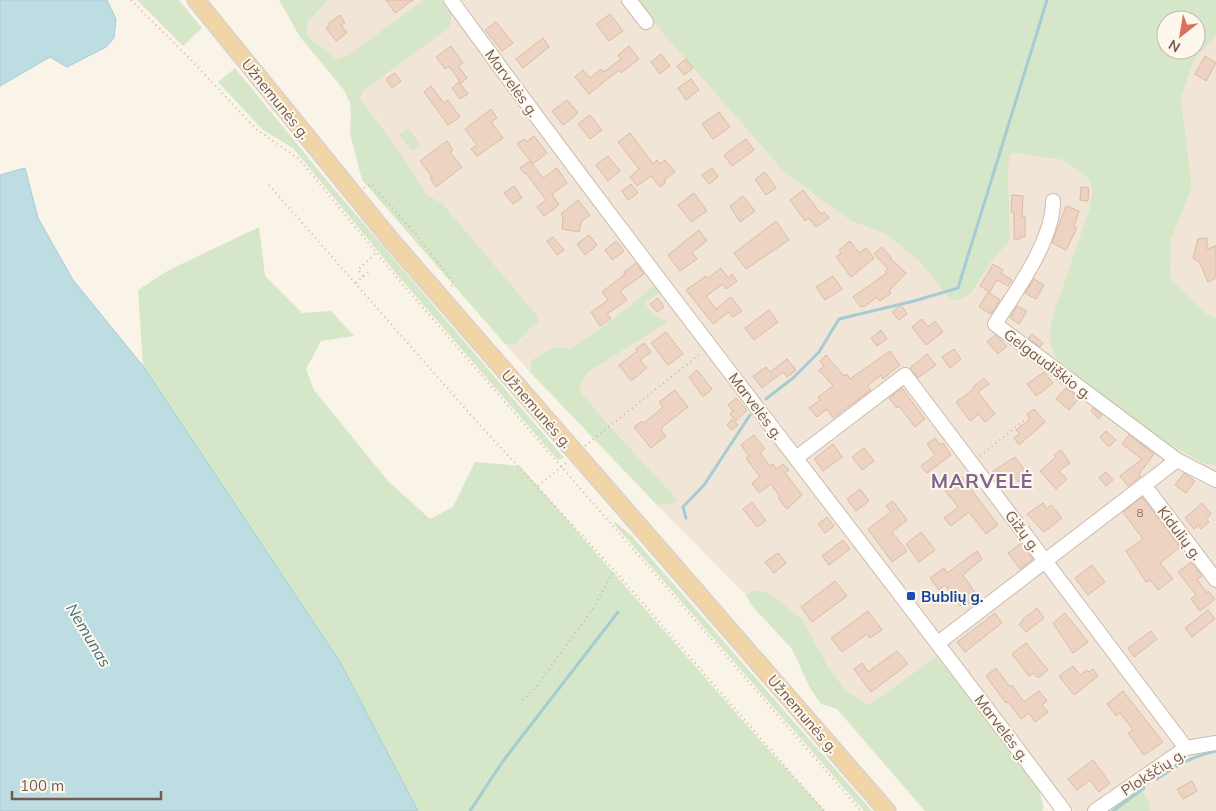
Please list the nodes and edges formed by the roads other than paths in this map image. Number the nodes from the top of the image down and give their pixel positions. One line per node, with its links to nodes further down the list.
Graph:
1 (196, 0): 15 (main road, Užnemunės g.)
2 (451, 0): 6 (street, Marvelės g.)
3 (629, 0): 4 (street)
4 (646, 22)
5 (1053, 201): 7 (street, Gelgaudiškio g.)
6 (796, 458): 10 (street, Gižų g.); 12 (street, Marvelės g.)
7 (1177, 460): 8 (street, Gelgaudiškio g.); 9 (street)
8 (1216, 480)
9 (1144, 485): 10 (street); 11 (street, Kidulių g.)
10 (1046, 560): 12 (street); 14 (street, Gižų g.)
11 (1216, 580)
12 (938, 643): 16 (street, Marvelės g.)
13 (1216, 743): 14 (street, Plokščių g.)
14 (1186, 748): 17 (street, Plokščių g.)
15 (887, 811)
16 (1064, 811)
17 (1095, 811)

